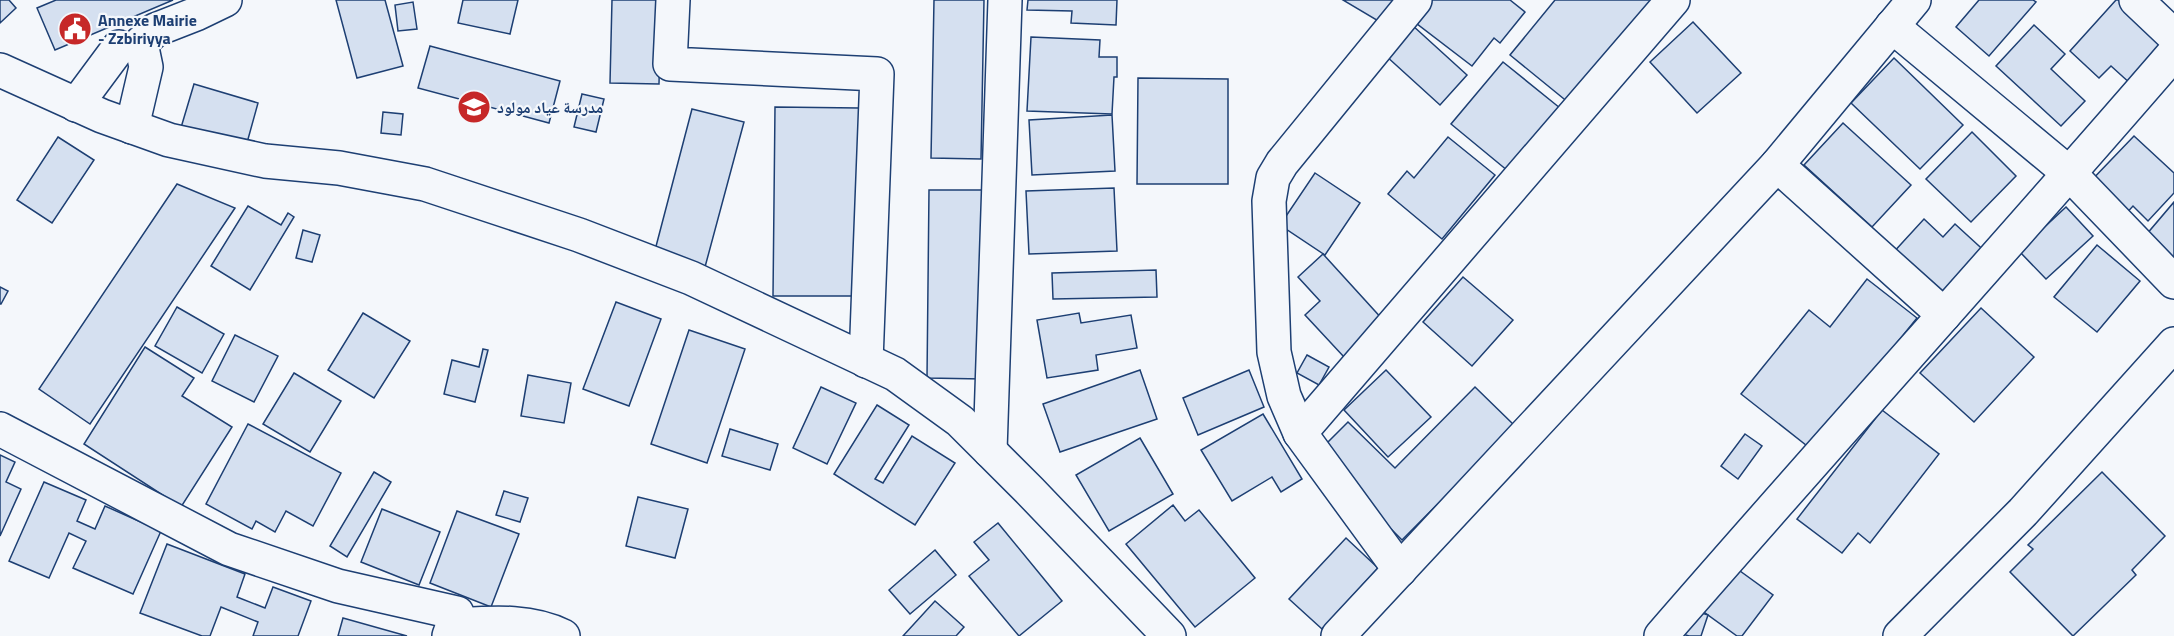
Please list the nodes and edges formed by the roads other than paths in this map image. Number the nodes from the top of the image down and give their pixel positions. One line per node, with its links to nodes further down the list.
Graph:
1 (225, 0): 14 (street)
2 (673, 0): 20 (street)
3 (1005, 0): 23 (street)
4 (1415, 0): 22 (street)
5 (1673, 0): 22 (street)
6 (1914, 0): 8 (street)
7 (2136, 0): 9 (street)
8 (1892, 26): 15 (street); 16 (street)
9 (2174, 36)
10 (119, 47): 13 (street)
11 (2174, 53): 16 (street)
12 (0, 70): 13 (street)
13 (76, 105): 14 (street)
14 (132, 127): 20 (street)
15 (1777, 165): 18 (street); 24 (street)
16 (2070, 174): 17 (street); 18 (street)
17 (2174, 282)
18 (1944, 315): 29 (street)
19 (2174, 344): 30 (street)
20 (866, 360): 23 (street)
21 (0, 429): 25 (street)
22 (1300, 433): 24 (street)
23 (990, 451): 27 (street)
24 (1400, 570): 28 (street)
25 (451, 631): 26 (street)
26 (563, 636)
27 (1169, 636)
28 (1338, 636)
29 (1661, 636)
30 (1900, 636)

